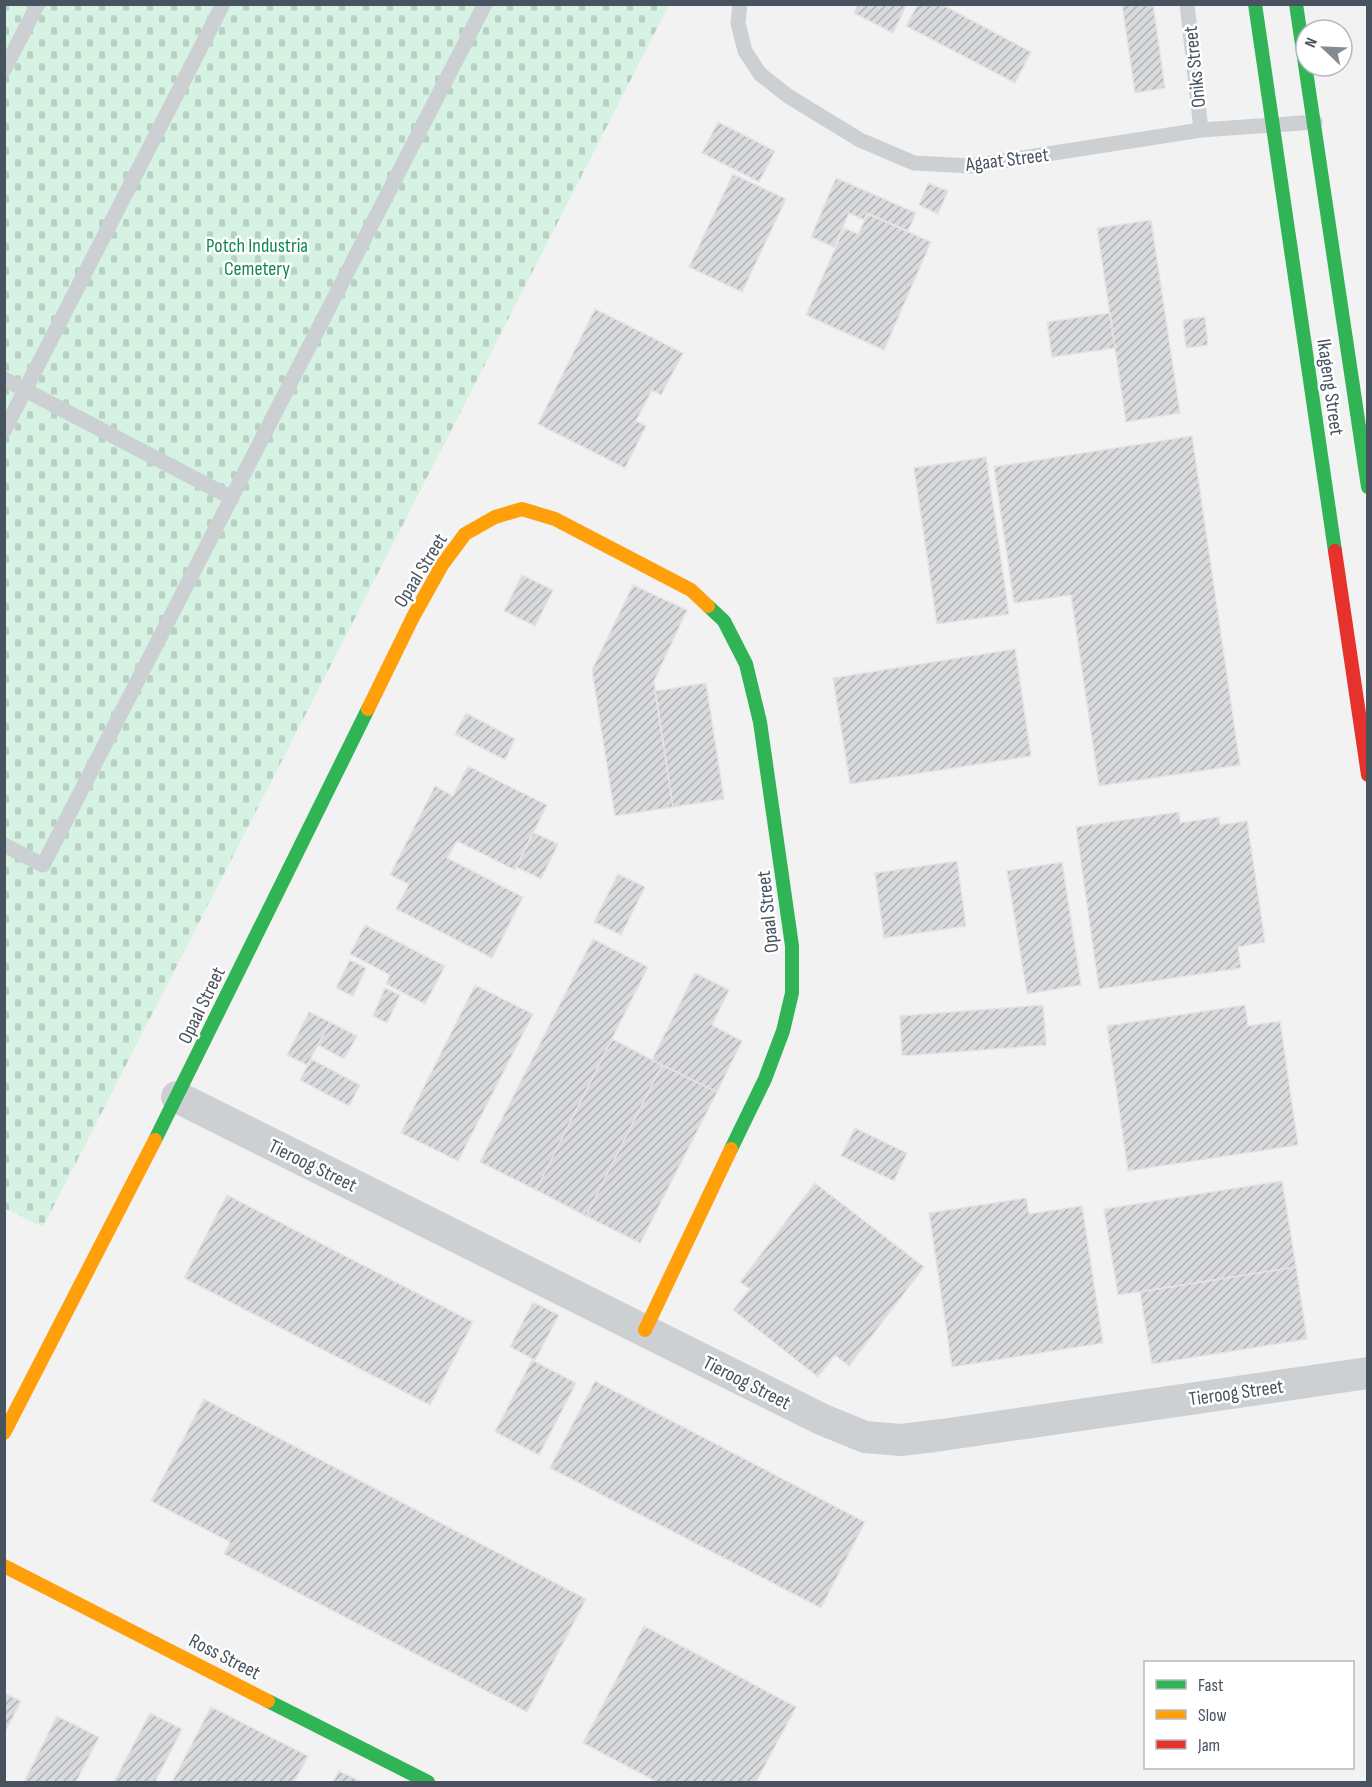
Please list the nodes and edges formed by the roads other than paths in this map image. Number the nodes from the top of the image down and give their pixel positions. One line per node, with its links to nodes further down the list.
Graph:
1 (38, 4): 8 (lane)
2 (224, 4): 13 (lane)
3 (485, 4): 16 (lane)
4 (740, 4): 11 (lane, Agaat Street)
5 (1187, 4): 11 (lane, Oniks Street)
6 (1255, 4): 10 (street, Ikageng Street)
7 (1296, 4): 9 (street, Ikageng Street)
8 (4, 70)
9 (1314, 122): 10 (lane, Agaat Street); 15 (street, Ikageng Street)
10 (1273, 126): 11 (lane, Agaat Street); 17 (street, Ikageng Street)
11 (1202, 130)
12 (4, 379): 13 (lane)
13 (26, 390): 14 (lane); 16 (lane)
14 (4, 432)
15 (1368, 487)
16 (232, 498): 18 (lane)
17 (1367, 774)
18 (4, 845)
19 (177, 1097): 20 (street, Tieroog Street); 20 (street, Opaal Street); 22 (street, Opaal Street)
20 (645, 1330): 21 (street, Tieroog Street)
21 (1368, 1373)
22 (4, 1433)
23 (4, 1566): 24 (street, Ross Street)
24 (428, 1782)

